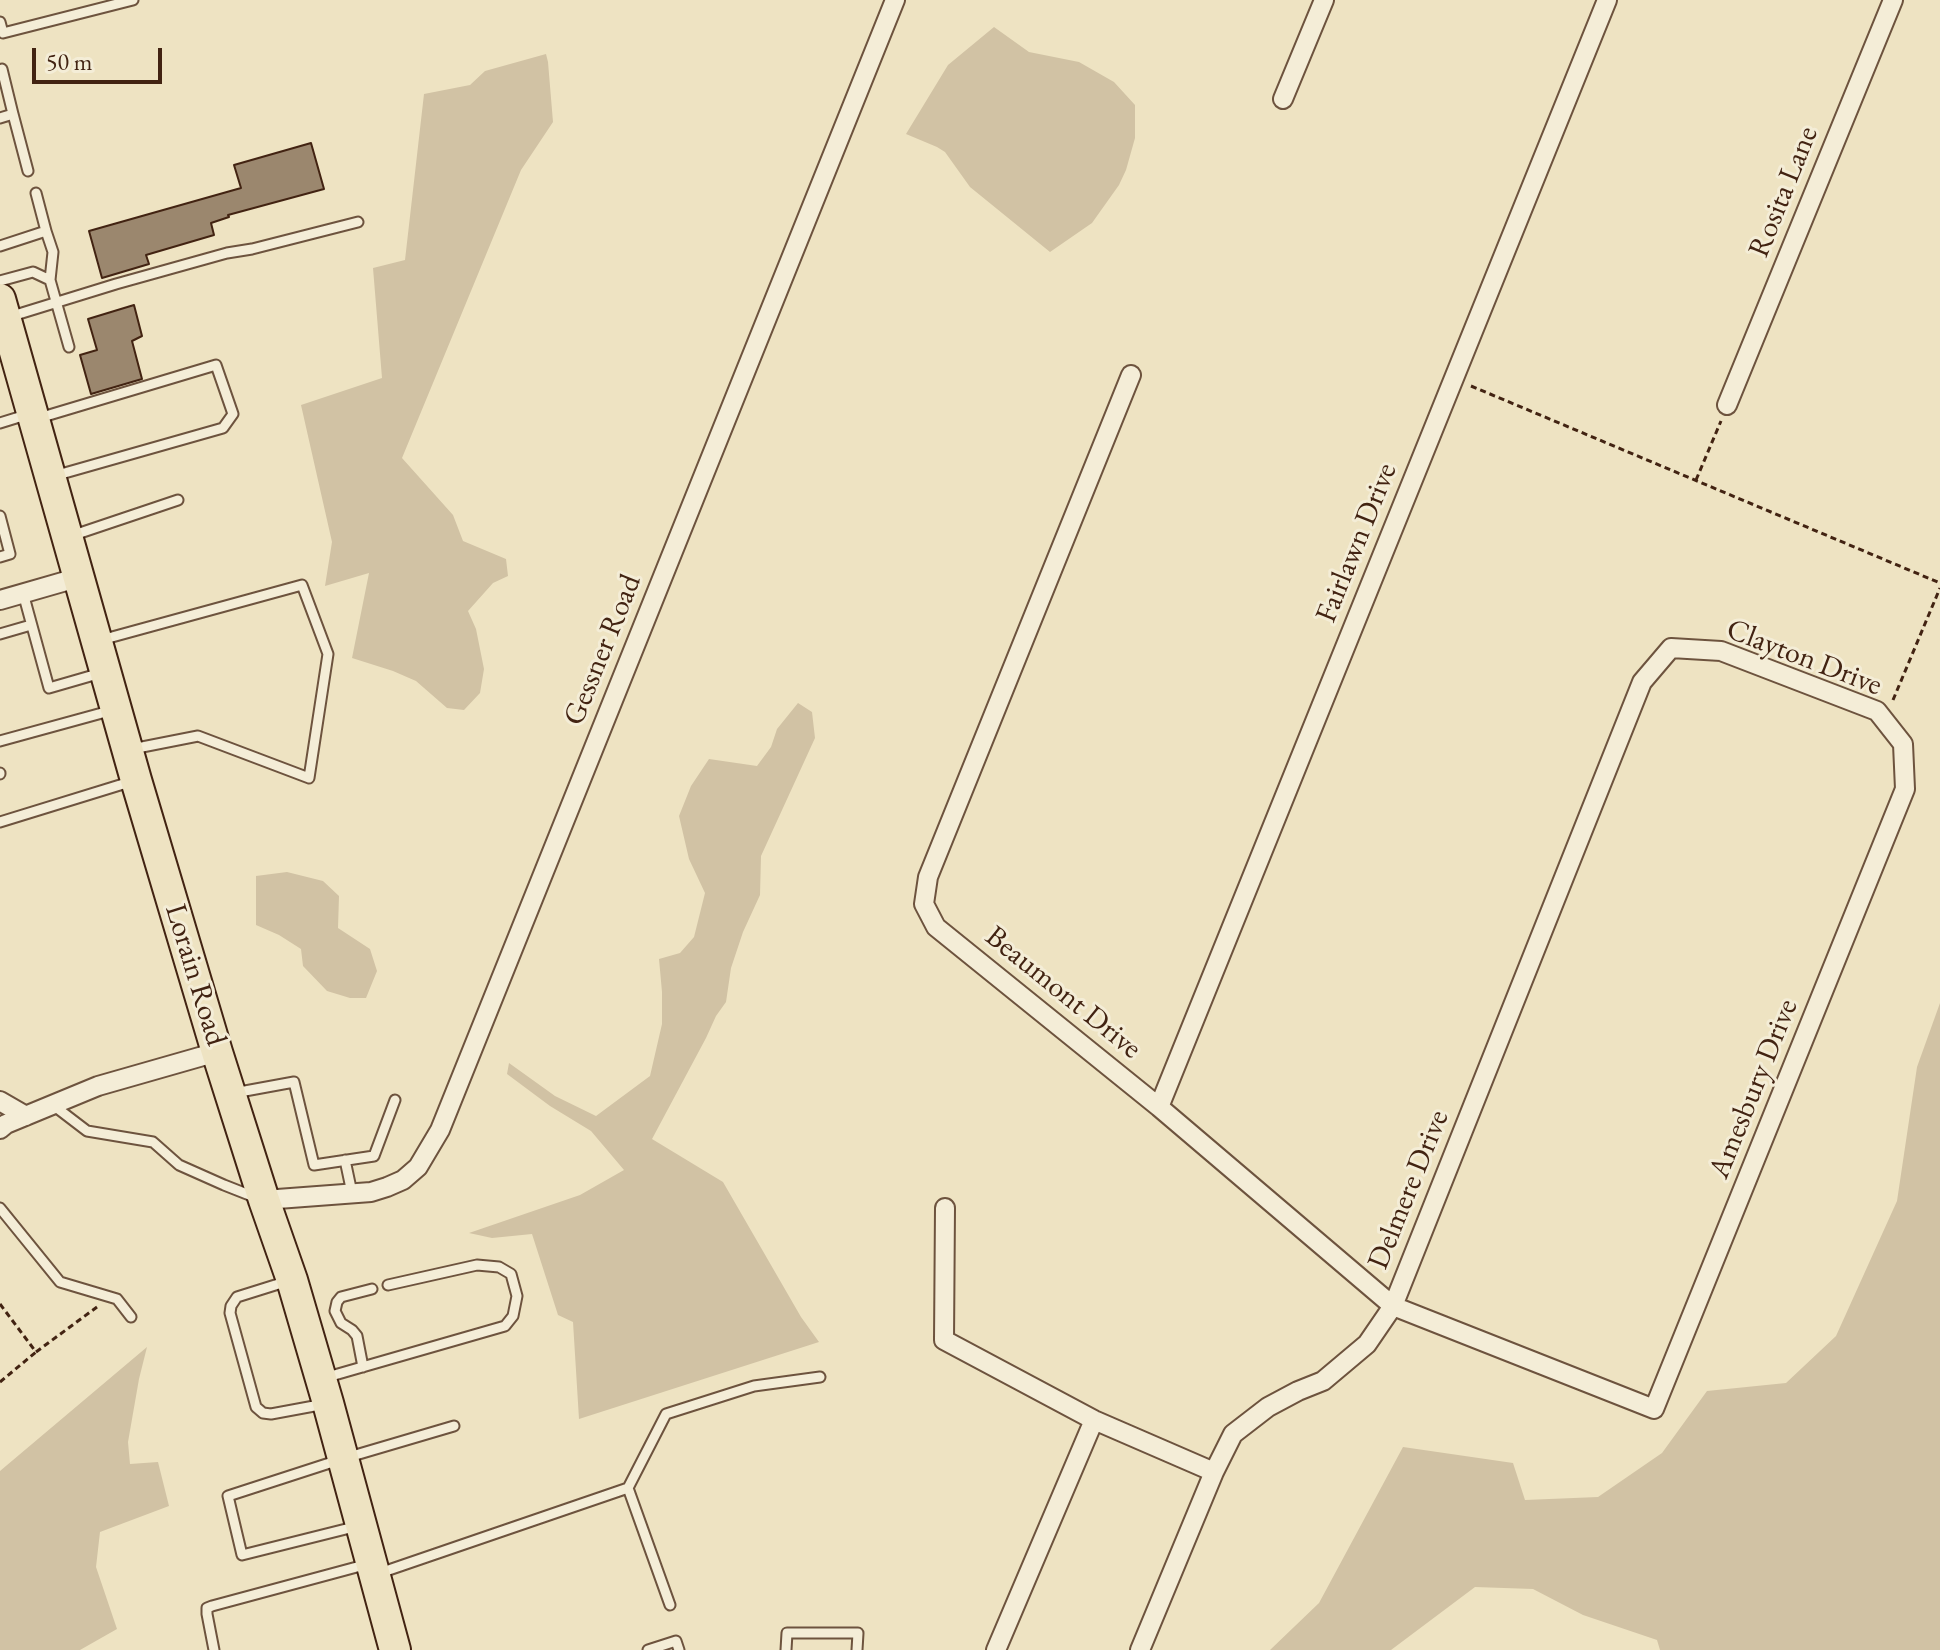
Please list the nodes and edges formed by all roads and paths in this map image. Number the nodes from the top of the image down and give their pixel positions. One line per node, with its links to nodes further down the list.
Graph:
1 (133, 0): 6 (lane)
2 (895, 0): 57 (street, Gessner Road)
3 (1324, 0): 8 (street)
4 (1607, 0): 53 (street, Fairlawn Drive)
5 (1893, 0): 23 (street, Rosita Lane)
6 (2, 27)
7 (2, 69): 9 (lane)
8 (1283, 99)
9 (13, 114): 10 (lane); 11 (lane)
10 (0, 118)
11 (28, 171)
12 (36, 193): 14 (lane)
13 (358, 222): 18 (lane)
14 (46, 231): 15 (lane); 16 (lane)
15 (0, 246)
16 (50, 280): 17 (lane); 18 (lane)
17 (0, 281)
18 (56, 302): 19 (lane); 20 (lane)
19 (4, 324): 24 (main road, Lorain Road)
20 (69, 347)
21 (1131, 375): 53 (street, Beaumont Drive)
22 (1471, 386): 27 (path)
23 (1727, 405): 27 (path)
24 (34, 416): 25 (lane); 26 (main road, Lorain Road); 26 (lane)
25 (0, 423)
26 (51, 477): 30 (main road, Lorain Road)
27 (1696, 480): 33 (path)
28 (178, 500): 30 (lane)
29 (0, 516): 31 (lane)
30 (68, 537): 32 (main road, Lorain Road)
31 (0, 557)
32 (80, 577): 34 (street); 38 (main road, Lorain Road)
33 (1940, 585): 41 (path)
34 (23, 593): 35 (street); 36 (lane)
35 (0, 600)
36 (31, 625): 37 (lane); 39 (lane)
37 (0, 634)
38 (97, 641): 39 (main road, Lorain Road); 44 (lane)
39 (106, 672): 42 (main road, Lorain Road)
40 (1642, 682): 46 (street, Clayton Drive); 66 (street, Delmere Drive)
41 (1893, 700)
42 (117, 709): 43 (lane); 44 (main road, Lorain Road)
43 (0, 741)
44 (128, 750): 45 (main road, Lorain Road)
45 (136, 780): 47 (lane); 48 (main road, Lorain Road)
46 (1905, 789): 73 (street, Amesbury Drive)
47 (0, 822)
48 (217, 1052): 49 (main road, Lorain Road); 52 (street)
49 (230, 1093): 56 (lane); 58 (main road, Lorain Road)
50 (395, 1100): 56 (lane)
51 (0, 1101): 54 (street)
52 (53, 1105): 54 (street); 58 (lane)
53 (1159, 1107): 66 (street, Beaumont Drive)
54 (26, 1116): 55 (street)
55 (0, 1129)
56 (345, 1160): 57 (lane)
57 (352, 1193): 58 (street, Gessner Road)
58 (264, 1200): 61 (main road, Lorain Road)
59 (0, 1208): 64 (lane)
60 (945, 1208): 74 (street)
61 (292, 1280): 72 (main road, Lorain Road); 72 (lane)
62 (388, 1285): 69 (lane)
63 (372, 1289): 69 (lane)
64 (110, 1297): 67 (lane); 68 (path)
65 (0, 1304): 68 (path)
66 (1393, 1306): 73 (street, Beaumont Drive); 77 (street, Delmere Drive)
67 (131, 1317)
68 (36, 1352): 71 (path)
69 (363, 1367): 72 (lane)
70 (820, 1377): 78 (lane)
71 (0, 1382)
72 (324, 1391): 76 (main road, Lorain Road)
73 (1654, 1409)
74 (1094, 1420): 77 (street); 88 (street)
75 (454, 1426): 76 (lane)
76 (342, 1459): 79 (main road, Lorain Road); 79 (lane)
77 (1214, 1472): 89 (street, Delmere Drive)
78 (628, 1488): 80 (lane); 81 (lane)
79 (360, 1525): 80 (main road, Lorain Road)
80 (372, 1569): 82 (lane); 83 (main road, Lorain Road)
81 (670, 1605)
82 (214, 1650)
83 (395, 1650)
84 (648, 1650): 85 (lane)
85 (679, 1650)
86 (786, 1650): 87 (lane)
87 (857, 1650)
88 (996, 1650)
89 (1140, 1650)

